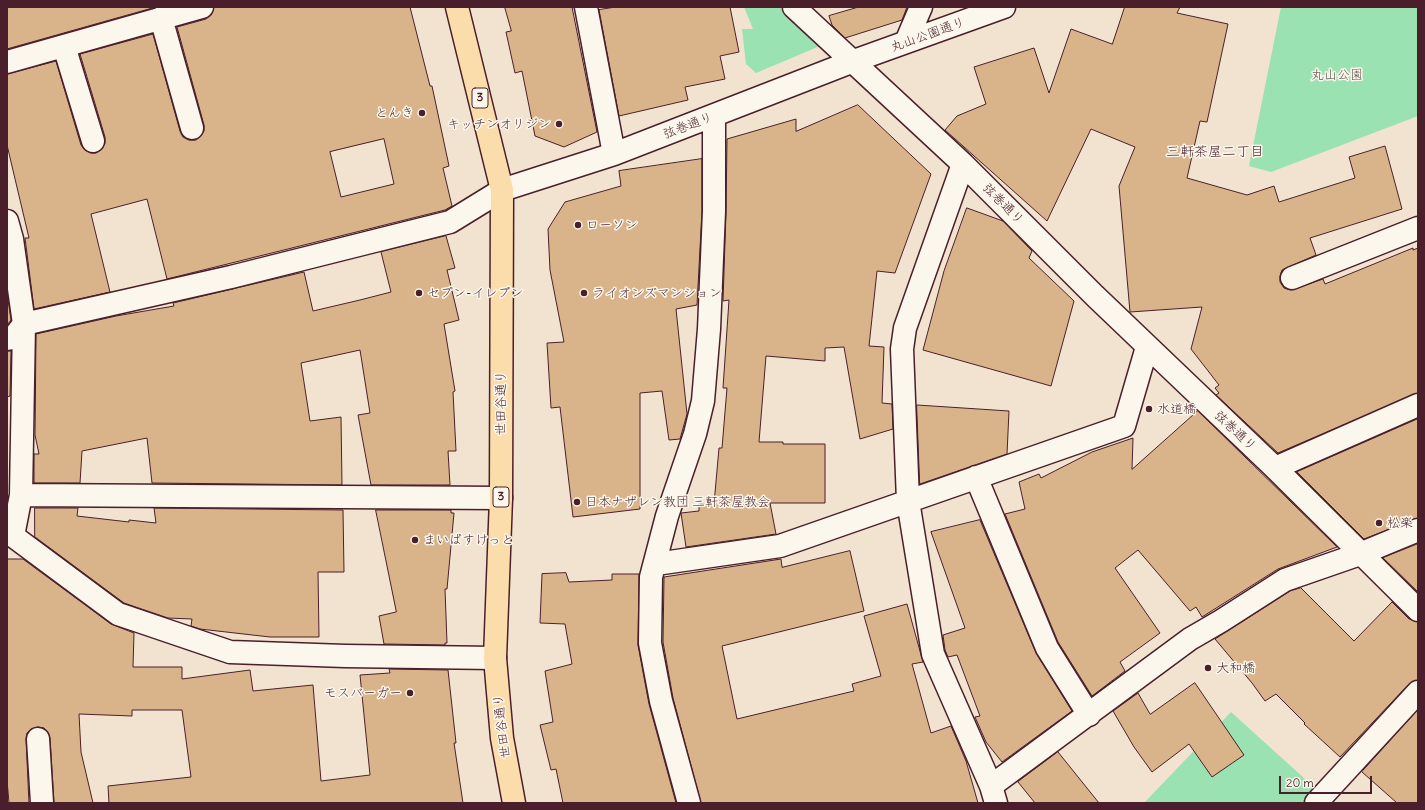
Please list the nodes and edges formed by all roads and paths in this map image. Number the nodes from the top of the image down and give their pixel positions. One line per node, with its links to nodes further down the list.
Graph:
1 (202, 7): 7 (street)
2 (457, 7): 17 (main road, 世田谷通り / 3)
3 (586, 7): 15 (street)
4 (794, 7): 11 (street)
5 (921, 7): 8 (street)
6 (1004, 7): 8 (street, 丸山公園通り)
7 (161, 18): 9 (street); 13 (street)
8 (906, 42): 11 (street, 丸山公園通り)
9 (64, 46): 10 (street); 14 (street)
10 (7, 62)
11 (851, 62): 12 (street, 弦巻通り); 16 (street, 弦巻通り)
12 (714, 116): 15 (street, 弦巻通り); 33 (street)
13 (192, 128)
14 (93, 141)
15 (614, 154): 17 (street, 弦巻通り)
16 (963, 164): 23 (street, 弦巻通り); 29 (street)
17 (502, 190): 21 (street, 弦巻通り); 28 (main road, 世田谷通り / 3)
18 (7, 221): 21 (street)
19 (1418, 228): 20 (street)
20 (1292, 278)
21 (24, 324): 22 (street); 27 (street)
22 (7, 339)
23 (1147, 347): 25 (street, 弦巻通り); 26 (street)
24 (1418, 405): 25 (street)
25 (1275, 468): 32 (street, 弦巻通り)
26 (976, 477): 29 (street); 37 (street)
27 (22, 495): 28 (street); 31 (street)
28 (501, 498): 35 (main road, 世田谷通り / 3)
29 (908, 501): 33 (street); 39 (street)
30 (1418, 530): 32 (street)
31 (10, 534): 35 (street)
32 (1360, 554): 34 (street, 弦巻通り); 37 (street)
33 (656, 564): 43 (street)
34 (1418, 610)
35 (495, 658): 42 (main road, 世田谷通り / 3)
36 (1418, 692): 40 (street)
37 (1089, 715): 39 (street)
38 (38, 739): 41 (street)
39 (993, 794)
40 (1322, 801)
41 (42, 803)
42 (514, 803)
43 (689, 803)

